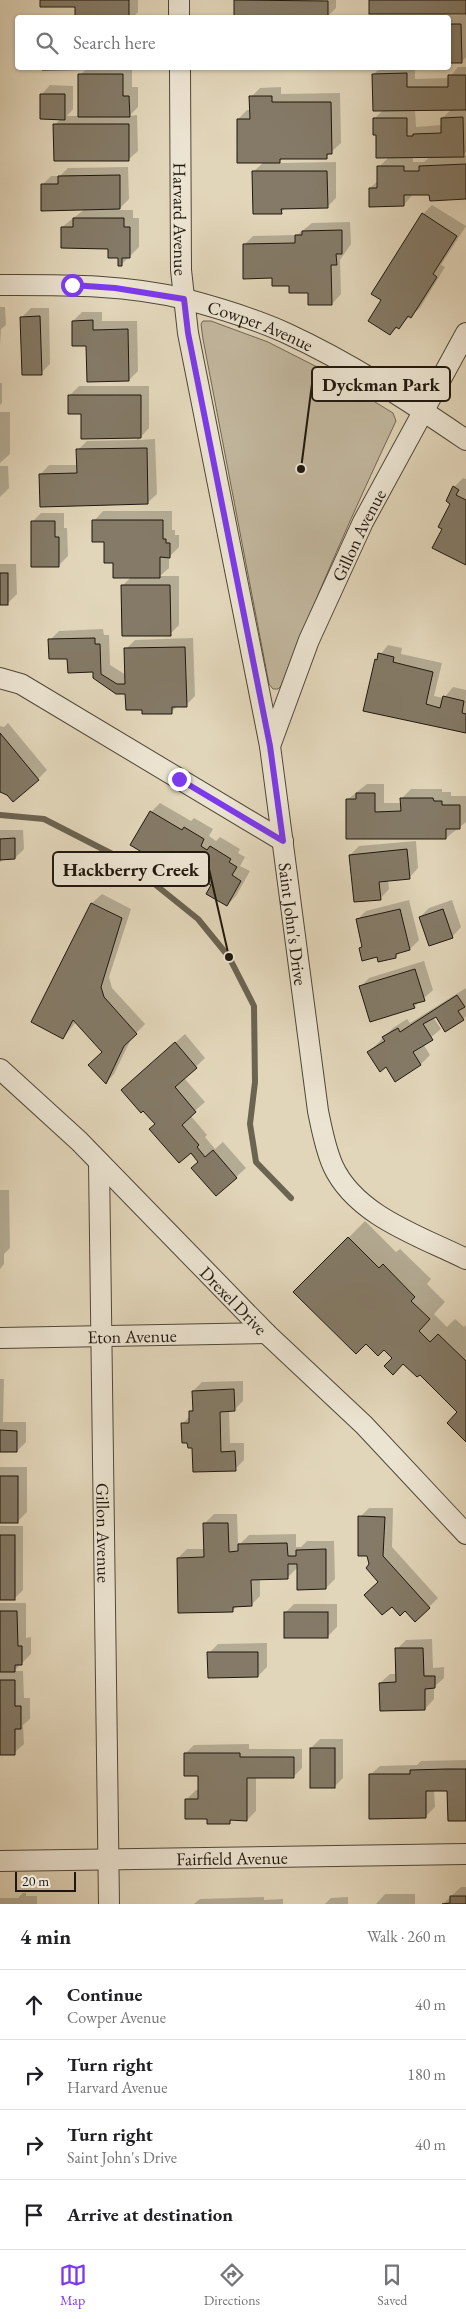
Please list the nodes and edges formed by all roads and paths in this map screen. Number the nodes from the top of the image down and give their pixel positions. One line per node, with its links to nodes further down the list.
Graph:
1 (179, 0): 2 (street)
2 (179, 15)
3 (180, 70): 5 (street, Harvard Avenue)
4 (0, 285): 5 (street, Cowper Avenue)
5 (184, 299): 7 (street, Cowper Avenue); 10 (street, Harvard Avenue)
6 (466, 333): 7 (street, Gillon Avenue)
7 (422, 411): 8 (street, Cowper Avenue); 10 (street, Gillon Avenue)
8 (466, 440)
9 (0, 678): 11 (street, Saint John's Drive)
10 (270, 746): 11 (street, Harvard Avenue)
11 (283, 841): 14 (street, Saint John's Drive)
12 (0, 1069): 13 (street, Drexel Drive)
13 (99, 1162): 15 (street, Drexel Drive); 16 (street, Gillon Avenue)
14 (466, 1259)
15 (266, 1332): 16 (street, Eton Avenue); 18 (street, Drexel Drive)
16 (102, 1336): 17 (street, Eton Avenue); 20 (street, Gillon Avenue)
17 (0, 1338)
18 (466, 1534)
19 (466, 1854): 20 (street, Fairfield Avenue)
20 (108, 1860): 21 (street, Fairfield Avenue); 22 (street, Gillon Avenue)
21 (0, 1861)
22 (109, 1904)

